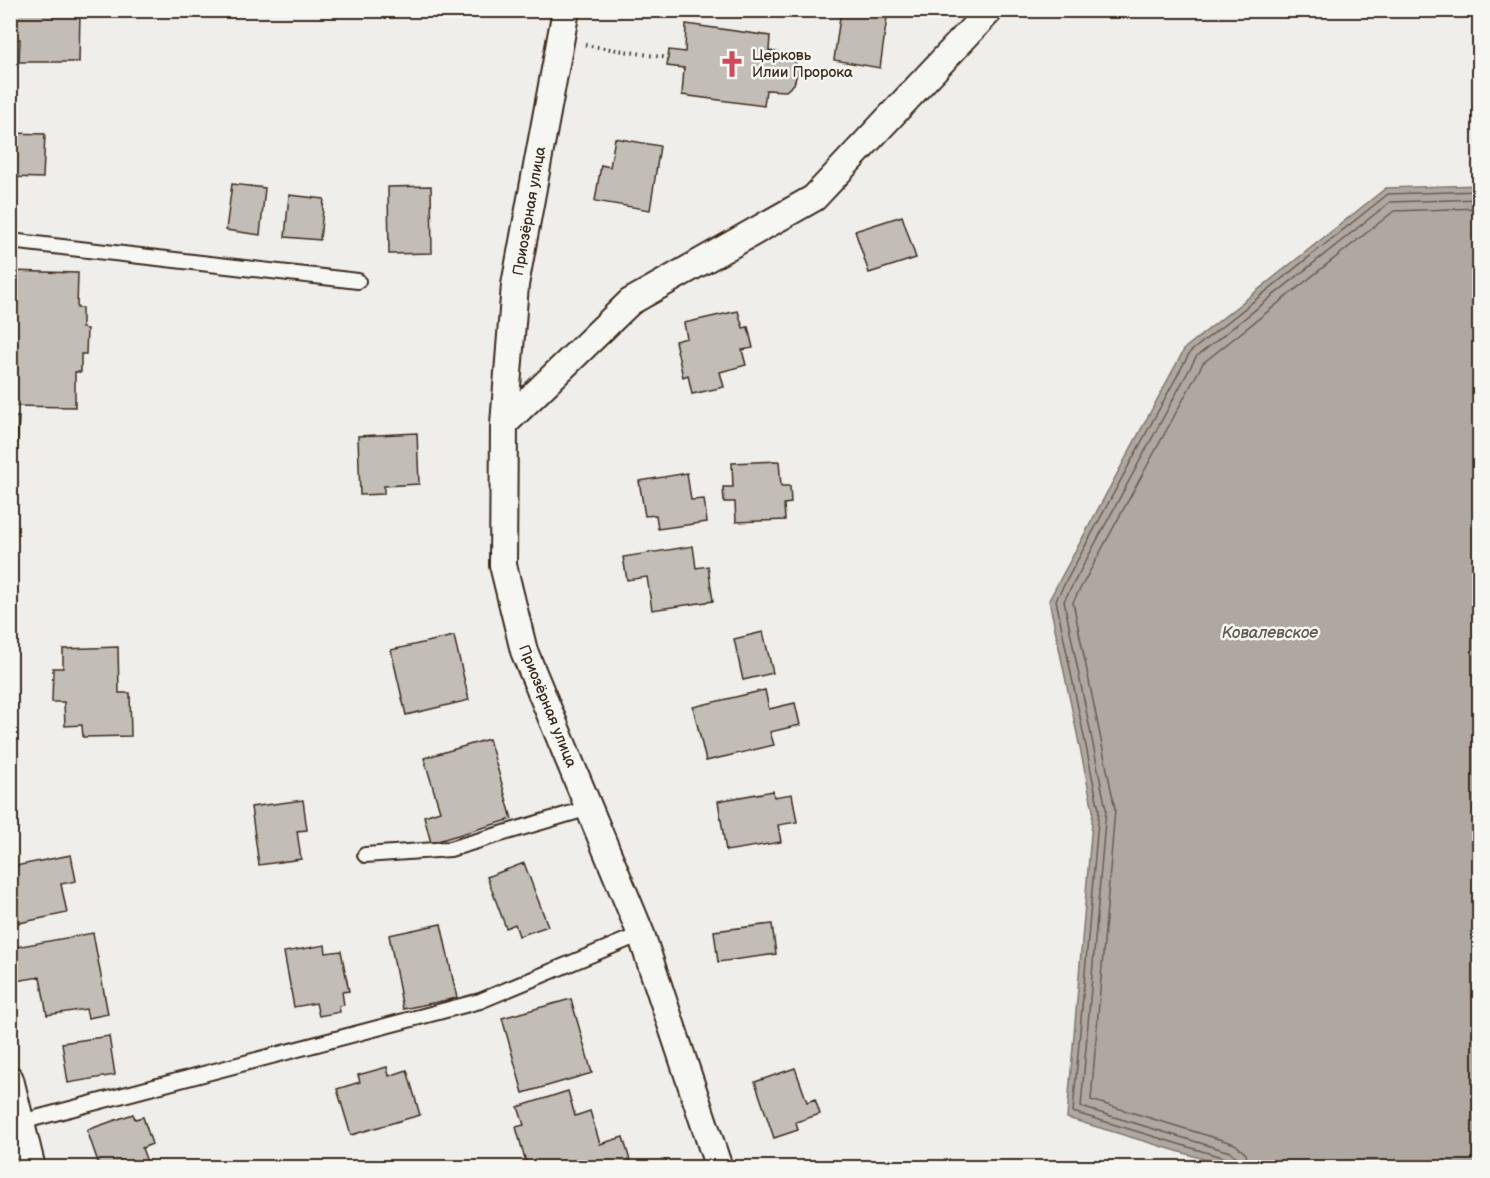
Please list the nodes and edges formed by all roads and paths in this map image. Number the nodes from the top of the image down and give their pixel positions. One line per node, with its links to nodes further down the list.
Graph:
1 (566, 10): 3 (street, Приозёрная улица)
2 (990, 10): 7 (street)
3 (560, 41): 4 (path); 7 (street, Приозёрная улица)
4 (668, 58)
5 (10, 241): 6 (lane)
6 (358, 281)
7 (504, 424): 8 (street, Приозёрная улица)
8 (589, 808): 9 (lane); 10 (street, Приозёрная улица)
9 (365, 855)
10 (642, 934): 12 (lane); 14 (street, Приозёрная улица)
11 (10, 1079): 12 (street)
12 (21, 1122): 13 (street)
13 (32, 1167)
14 (718, 1167)

